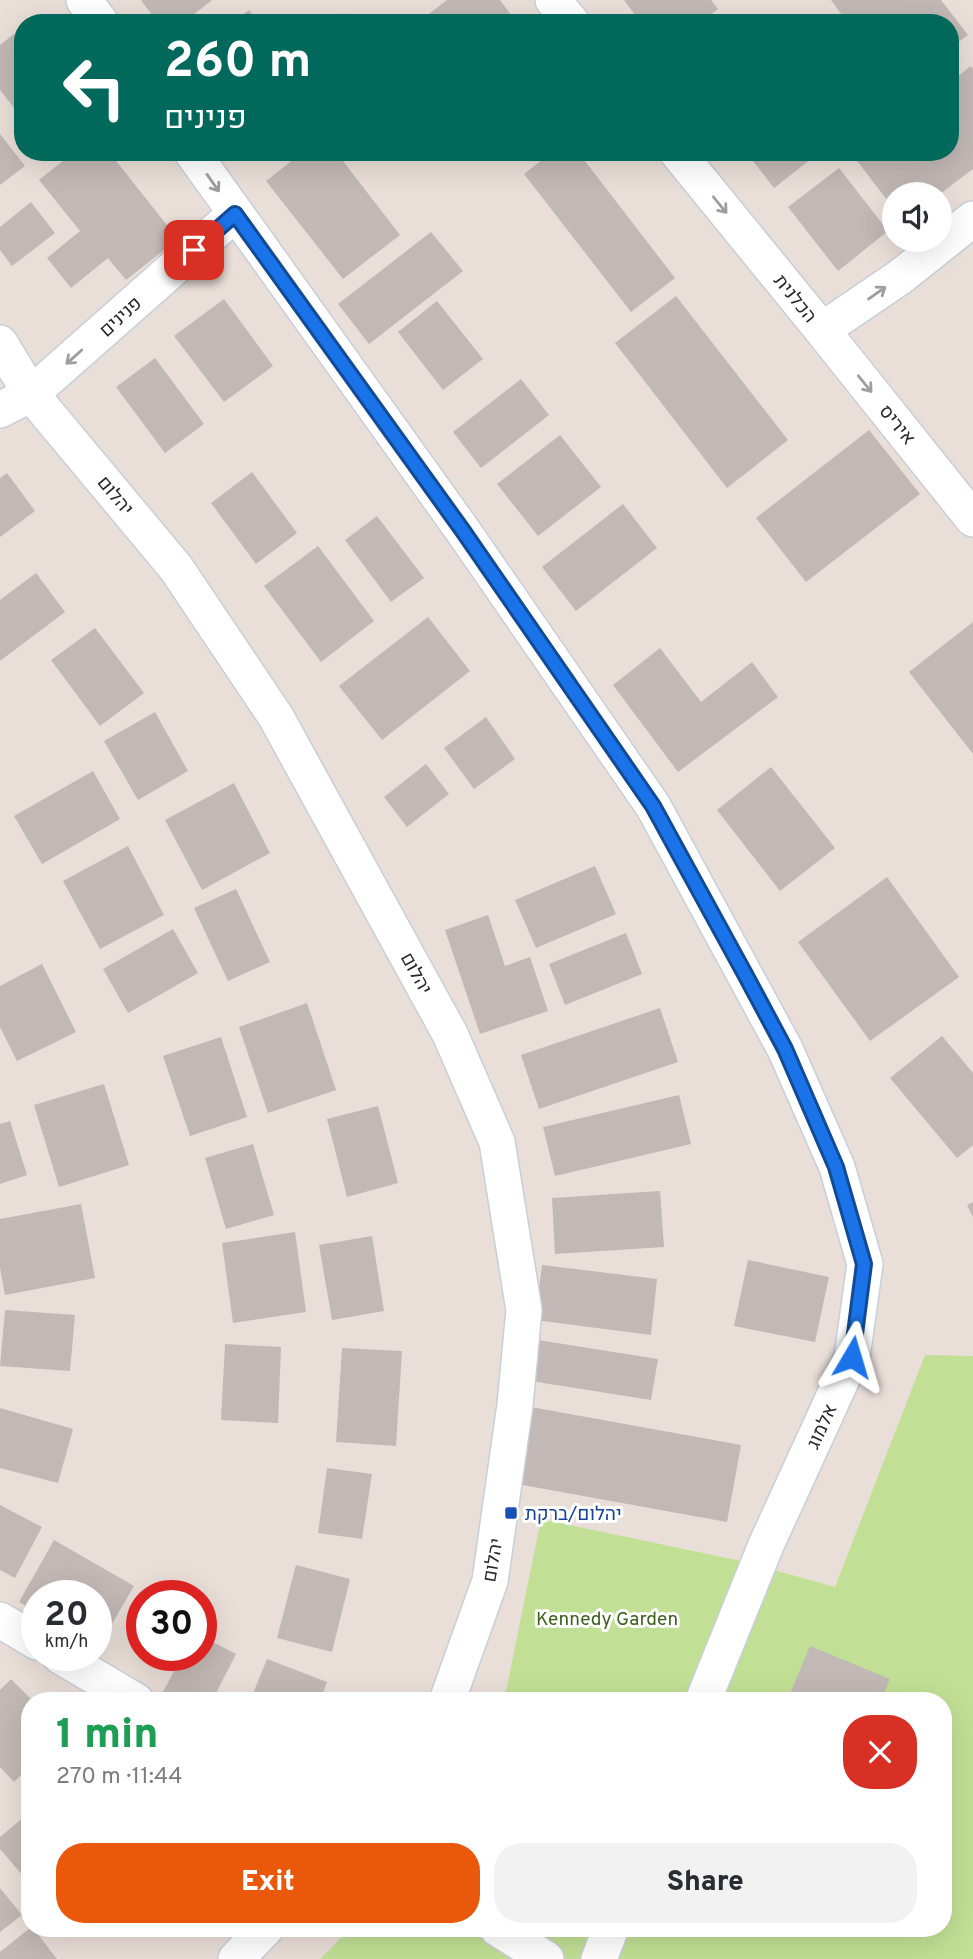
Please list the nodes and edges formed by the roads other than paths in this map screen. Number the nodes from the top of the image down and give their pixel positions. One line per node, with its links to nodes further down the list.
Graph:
1 (553, 0): 2 (street)
2 (565, 14)
3 (198, 161): 5 (street, אלמוג, one-way to 5)
4 (684, 161): 7 (street, הכלנית, one-way to 7)
5 (235, 214): 9 (street, פנינים, one-way to 9); 17 (street, אלמוג)
6 (973, 219): 7 (street, הכלנית, one-way to 6)
7 (822, 330): 11 (street, איריס, one-way to 11)
8 (0, 344): 9 (street, יהלום)
9 (31, 394): 10 (street, פנינים); 16 (street, יהלום)
10 (0, 410)
11 (973, 519)
12 (0, 1620): 13 (street)
13 (21, 1632)
14 (85, 1671): 15 (street)
15 (121, 1692)
16 (450, 1692)
17 (707, 1692)
18 (257, 1937): 21 (street)
19 (511, 1937): 22 (street)
20 (608, 1937): 23 (street)
21 (236, 1959)
22 (546, 1959)
23 (599, 1959)

